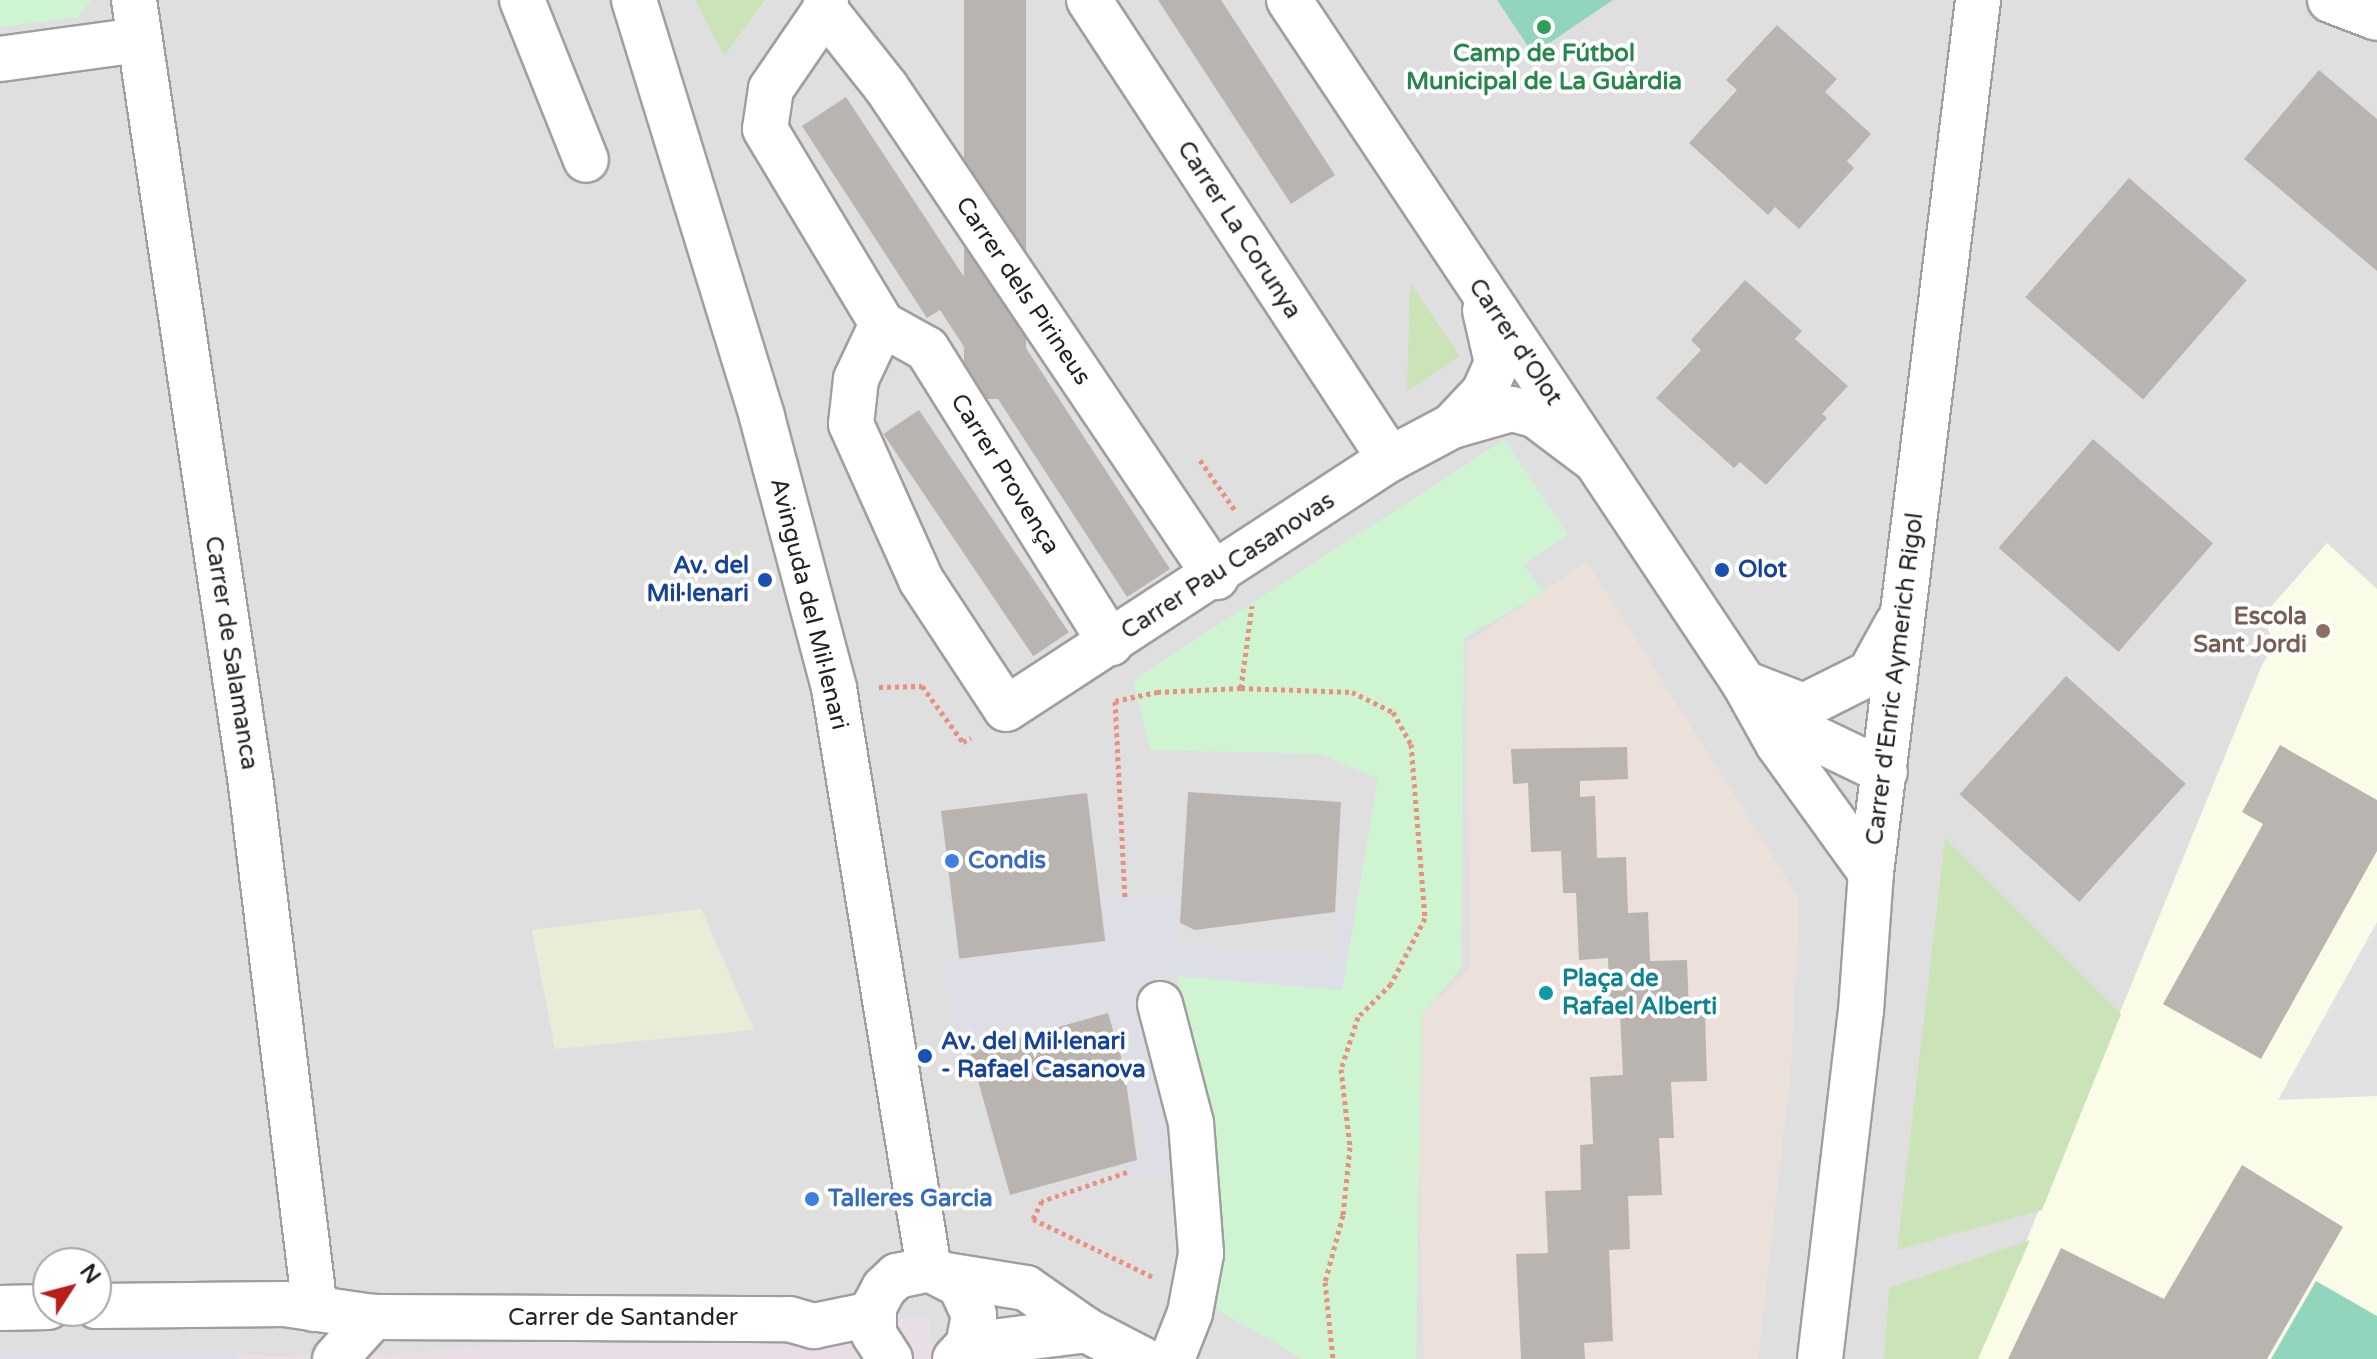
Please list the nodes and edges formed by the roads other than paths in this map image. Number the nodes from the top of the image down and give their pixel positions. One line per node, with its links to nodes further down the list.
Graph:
1 (522, 0): 11 (street)
2 (634, 0): 25 (street, Avinguda del Mil·lenari)
3 (1089, 0): 16 (street, Carrer La Corunya)
4 (1289, 0): 12 (street, Carrer d'Olot)
5 (1978, 0): 18 (street, Carrer d'Enric Aymerich Rigol)
6 (2330, 0): 8 (street)
7 (825, 5): 13 (street); 17 (street, Carrer dels Pirineus)
8 (2377, 18)
9 (136, 20): 10 (street); 29 (street, Carrer de Salamanca)
10 (0, 59)
11 (586, 160)
12 (1471, 276): 14 (street, Carrer Pau Casanovas); 15 (street, Carrer d'Olot)
13 (882, 324): 19 (street, Carrer Provença); 19 (street, Carrer Pau Casanovas)
14 (1452, 426): 15 (street, Carrer Pau Casanovas); 16 (street, Carrer Pau Casanovas)
15 (1592, 458): 20 (street, Carrer d'Olot)
16 (1390, 459): 17 (street, Carrer Pau Casanovas)
17 (1216, 577): 19 (street, Carrer Pau Casanovas)
18 (1904, 612): 20 (street); 22 (street, Carrer d'Enric Aymerich Rigol)
19 (1096, 653)
20 (1744, 683): 21 (street, Carrer d'Olot); 22 (street, Carrer d'Olot)
21 (1778, 744): 22 (street, Carrer d'Olot); 23 (street, Carrer d'Olot)
22 (1882, 791): 23 (street, Carrer d'Enric Aymerich Rigol)
23 (1871, 873): 38 (street, Carrer d'Enric Aymerich Rigol)
24 (1160, 1004): 37 (street)
25 (937, 1272): 30 (street); 32 (street); 33 (street)
26 (112, 1306): 29 (street, Carrer de Santander)
27 (32, 1307): 28 (street)
28 (0, 1308)
29 (315, 1309): 31 (street, Carrer de Santander)
30 (872, 1314): 31 (street, Carrer de Santander); 35 (street)
31 (373, 1317): 34 (street)
32 (1086, 1330): 33 (street); 36 (street)
33 (961, 1352)
34 (335, 1359)
35 (890, 1359)
36 (1142, 1359)
37 (1172, 1359)
38 (1820, 1359)

